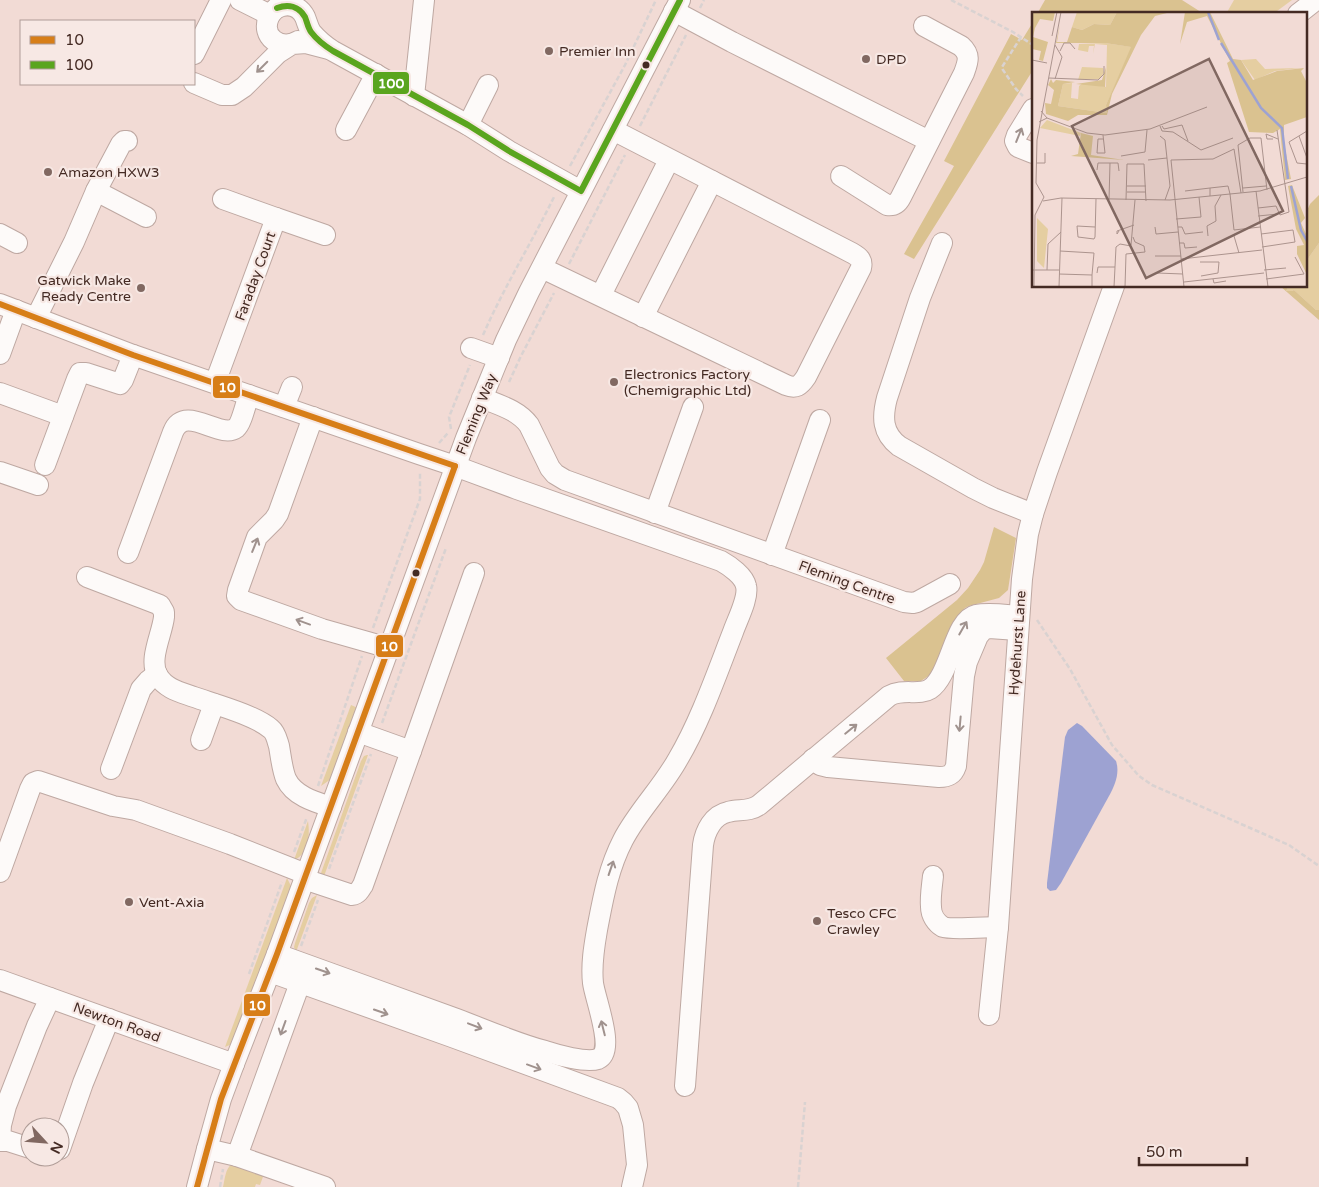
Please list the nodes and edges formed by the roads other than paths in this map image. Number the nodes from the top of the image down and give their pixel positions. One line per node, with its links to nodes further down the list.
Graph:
1 (221, 0): 12 (street)
2 (240, 0): 6 (street)
3 (424, 0): 16 (street)
4 (1316, 0): 8 (street)
5 (677, 6): 20 (street, Fleming Way); 21 (street)
6 (277, 8): 7 (street); 10 (street)
7 (304, 12): 10 (street); 11 (street)
8 (1301, 12)
9 (924, 26): 21 (street)
10 (292, 44): 11 (street); 14 (street, one-way to 14)
11 (333, 51): 13 (street)
12 (195, 52)
13 (376, 74): 16 (street); 19 (street)
14 (195, 83)
15 (488, 85): 18 (street)
16 (414, 96): 18 (street)
17 (1029, 104): 23 (street, one-way to 17)
18 (468, 124): 27 (street)
19 (346, 130)
20 (613, 130): 24 (street); 27 (street, Fleming Way)
21 (930, 140): 25 (street)
22 (127, 141): 28 (street)
23 (1032, 153)
24 (669, 160): 26 (street); 36 (street)
25 (841, 176)
26 (712, 181): 38 (street); 38 (street)
27 (584, 185): 34 (street, Fleming Way)
28 (96, 191): 30 (street); 39 (street)
29 (223, 199): 31 (street)
30 (146, 217)
31 (276, 218): 32 (street, Faraday Court); 44 (street, Faraday Court)
32 (325, 235)
33 (942, 243): 59 (street)
34 (542, 268): 36 (street); 43 (street, Fleming Way)
35 (1113, 288): 59 (street, Hydehurst Lane)
36 (601, 295): 38 (street)
37 (8, 307): 39 (street); 41 (street)
38 (643, 316)
39 (36, 318): 42 (street)
40 (474, 349): 43 (street)
41 (0, 354)
42 (133, 355): 44 (street); 51 (street)
43 (499, 358): 48 (street, Fleming Way)
44 (215, 383): 47 (street)
45 (292, 387): 49 (street)
46 (7, 395): 51 (street)
47 (249, 395): 49 (street); 60 (street)
48 (490, 401): 55 (street, Fleming Way); 58 (street, Fleming Centre)
49 (284, 407): 52 (street)
50 (692, 407): 58 (street)
51 (63, 416): 54 (street)
52 (313, 417): 55 (street); 66 (street, one-way to 52)
53 (820, 420): 61 (street)
54 (45, 465)
55 (456, 466): 66 (street, Fleming Way); 79 (street, one-way to 55)
56 (0, 472): 57 (street)
57 (38, 485)
58 (654, 513): 61 (street, Fleming Centre)
59 (1033, 514): 65 (street, Hydehurst Lane)
60 (128, 553)
61 (772, 555): 64 (street, Fleming Centre)
62 (474, 573): 71 (street)
63 (87, 577): 67 (street)
64 (950, 584)
65 (1018, 623): 72 (street, one-way to 65); 72 (street, one-way to 72); 78 (street, Hydehurst Lane)
66 (389, 648): 69 (street, Fleming Way)
67 (157, 674): 68 (street); 73 (street)
68 (214, 704): 70 (street); 74 (street)
69 (358, 732): 71 (street); 74 (street, Fleming Way)
70 (201, 740)
71 (411, 751): 76 (street)
72 (813, 759): 86 (street)
73 (111, 769)
74 (322, 804): 76 (street, Fleming Way)
75 (0, 872): 76 (street)
76 (299, 873): 79 (street, Fleming Way)
77 (933, 876): 78 (street)
78 (998, 927): 83 (street, Hydehurst Lane)
79 (273, 963): 81 (street); 85 (street, Fleming Way)
80 (0, 980): 82 (street, Newton Road)
81 (300, 983): 91 (street, one-way to 91); 94 (street, one-way to 94)
82 (50, 998): 84 (street, Newton Road); 88 (street)
83 (989, 1015)
84 (108, 1019): 85 (street, Newton Road); 87 (street)
85 (234, 1064): 90 (street, Fleming Way)
86 (685, 1086)
87 (70, 1123)
88 (0, 1141): 89 (street)
89 (20, 1145)
90 (207, 1149): 91 (street); 92 (street, Fleming Way)
91 (237, 1156): 93 (street)
92 (198, 1187)
93 (325, 1187)
94 (632, 1187)

